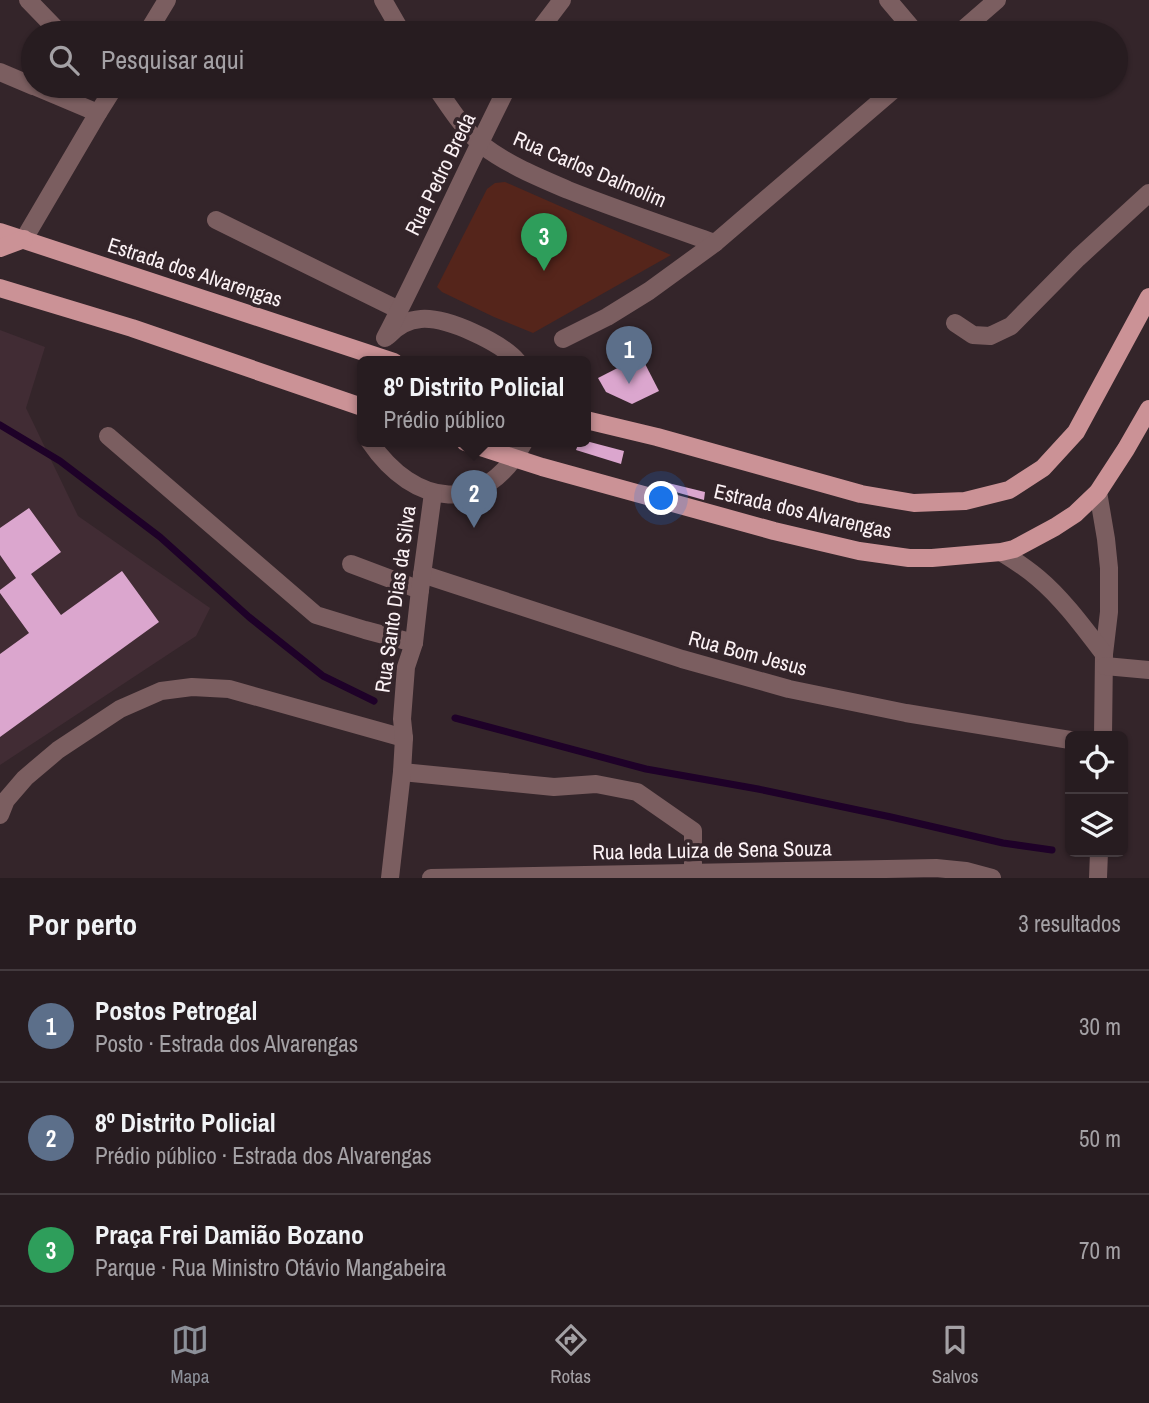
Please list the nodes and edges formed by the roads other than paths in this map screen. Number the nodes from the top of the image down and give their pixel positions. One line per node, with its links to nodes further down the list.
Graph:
1 (28, 0): 7 (street)
2 (167, 0): 8 (street)
3 (383, 0): 9 (street)
4 (562, 0): 10 (street)
5 (888, 0): 11 (street)
6 (997, 0): 12 (street)
7 (49, 21)
8 (154, 21)
9 (395, 21)
10 (546, 21)
11 (906, 21)
12 (973, 21)
13 (0, 72): 14 (street)
14 (21, 81)
15 (62, 98): 20 (street)
16 (107, 98): 20 (street)
17 (444, 98): 21 (street, Rua Carlos Dalmolim)
18 (502, 98): 21 (street, Rua Pedro Breda)
19 (884, 98): 26 (street)
20 (98, 113): 25 (street)
21 (480, 143): 26 (street, Rua Carlos Dalmolim); 28 (street, Rua Pedro Breda)
22 (1149, 193): 33 (street)
23 (216, 220): 31 (street)
24 (0, 232): 25 (main road, Estrada dos Alvarengas)
25 (24, 239): 27 (main road); 36 (main road, Estrada dos Alvarengas)
26 (715, 243): 35 (street)
27 (0, 248)
28 (413, 283): 31 (street, Rua Pedro Breda); 32 (street)
29 (0, 288): 39 (main road)
30 (1149, 297): 41 (main road, Estrada dos Alvarengas)
31 (399, 310): 34 (street, Rua Pedro Breda)
32 (436, 320): 34 (street); 38 (street)
33 (955, 323)
34 (385, 338): 37 (street)
35 (563, 339)
36 (366, 356)
37 (376, 356)
38 (513, 356)
39 (357, 405)
40 (1147, 415): 47 (main road, Estrada dos Alvarengas)
41 (591, 421)
42 (108, 436): 52 (street)
43 (374, 447): 48 (street)
44 (480, 447): 46 (main road, Estrada dos Alvarengas)
45 (521, 447): 46 (street)
46 (515, 459): 48 (street); 49 (main road, Estrada dos Alvarengas)
47 (1098, 492): 49 (main road, Estrada dos Alvarengas); 53 (street)
48 (433, 493): 51 (street, Rua Santo Dias da Silva)
49 (1001, 552): 53 (street)
50 (351, 564): 51 (street, Rua Bom Jesus)
51 (421, 582): 52 (street, Rua Santo Dias da Silva); 57 (street, Rua Bom Jesus)
52 (414, 643): 56 (street, Rua Santo Dias da Silva)
53 (1104, 660): 54 (street); 55 (street)
54 (1149, 670)
55 (1103, 731)
56 (404, 738): 58 (street, Rua Santo Dias da Silva); 59 (street)
57 (1065, 739)
58 (402, 772): 61 (street); 63 (street, Rua Santo Dias da Silva)
59 (0, 815)
60 (1099, 857): 65 (street)
61 (693, 873): 62 (street, Rua Ieda Luiza de Sena Souza); 64 (street, Rua Ieda Luiza de Sena Souza)
62 (989, 877)
63 (390, 878)
64 (431, 878)
65 (1098, 878)

